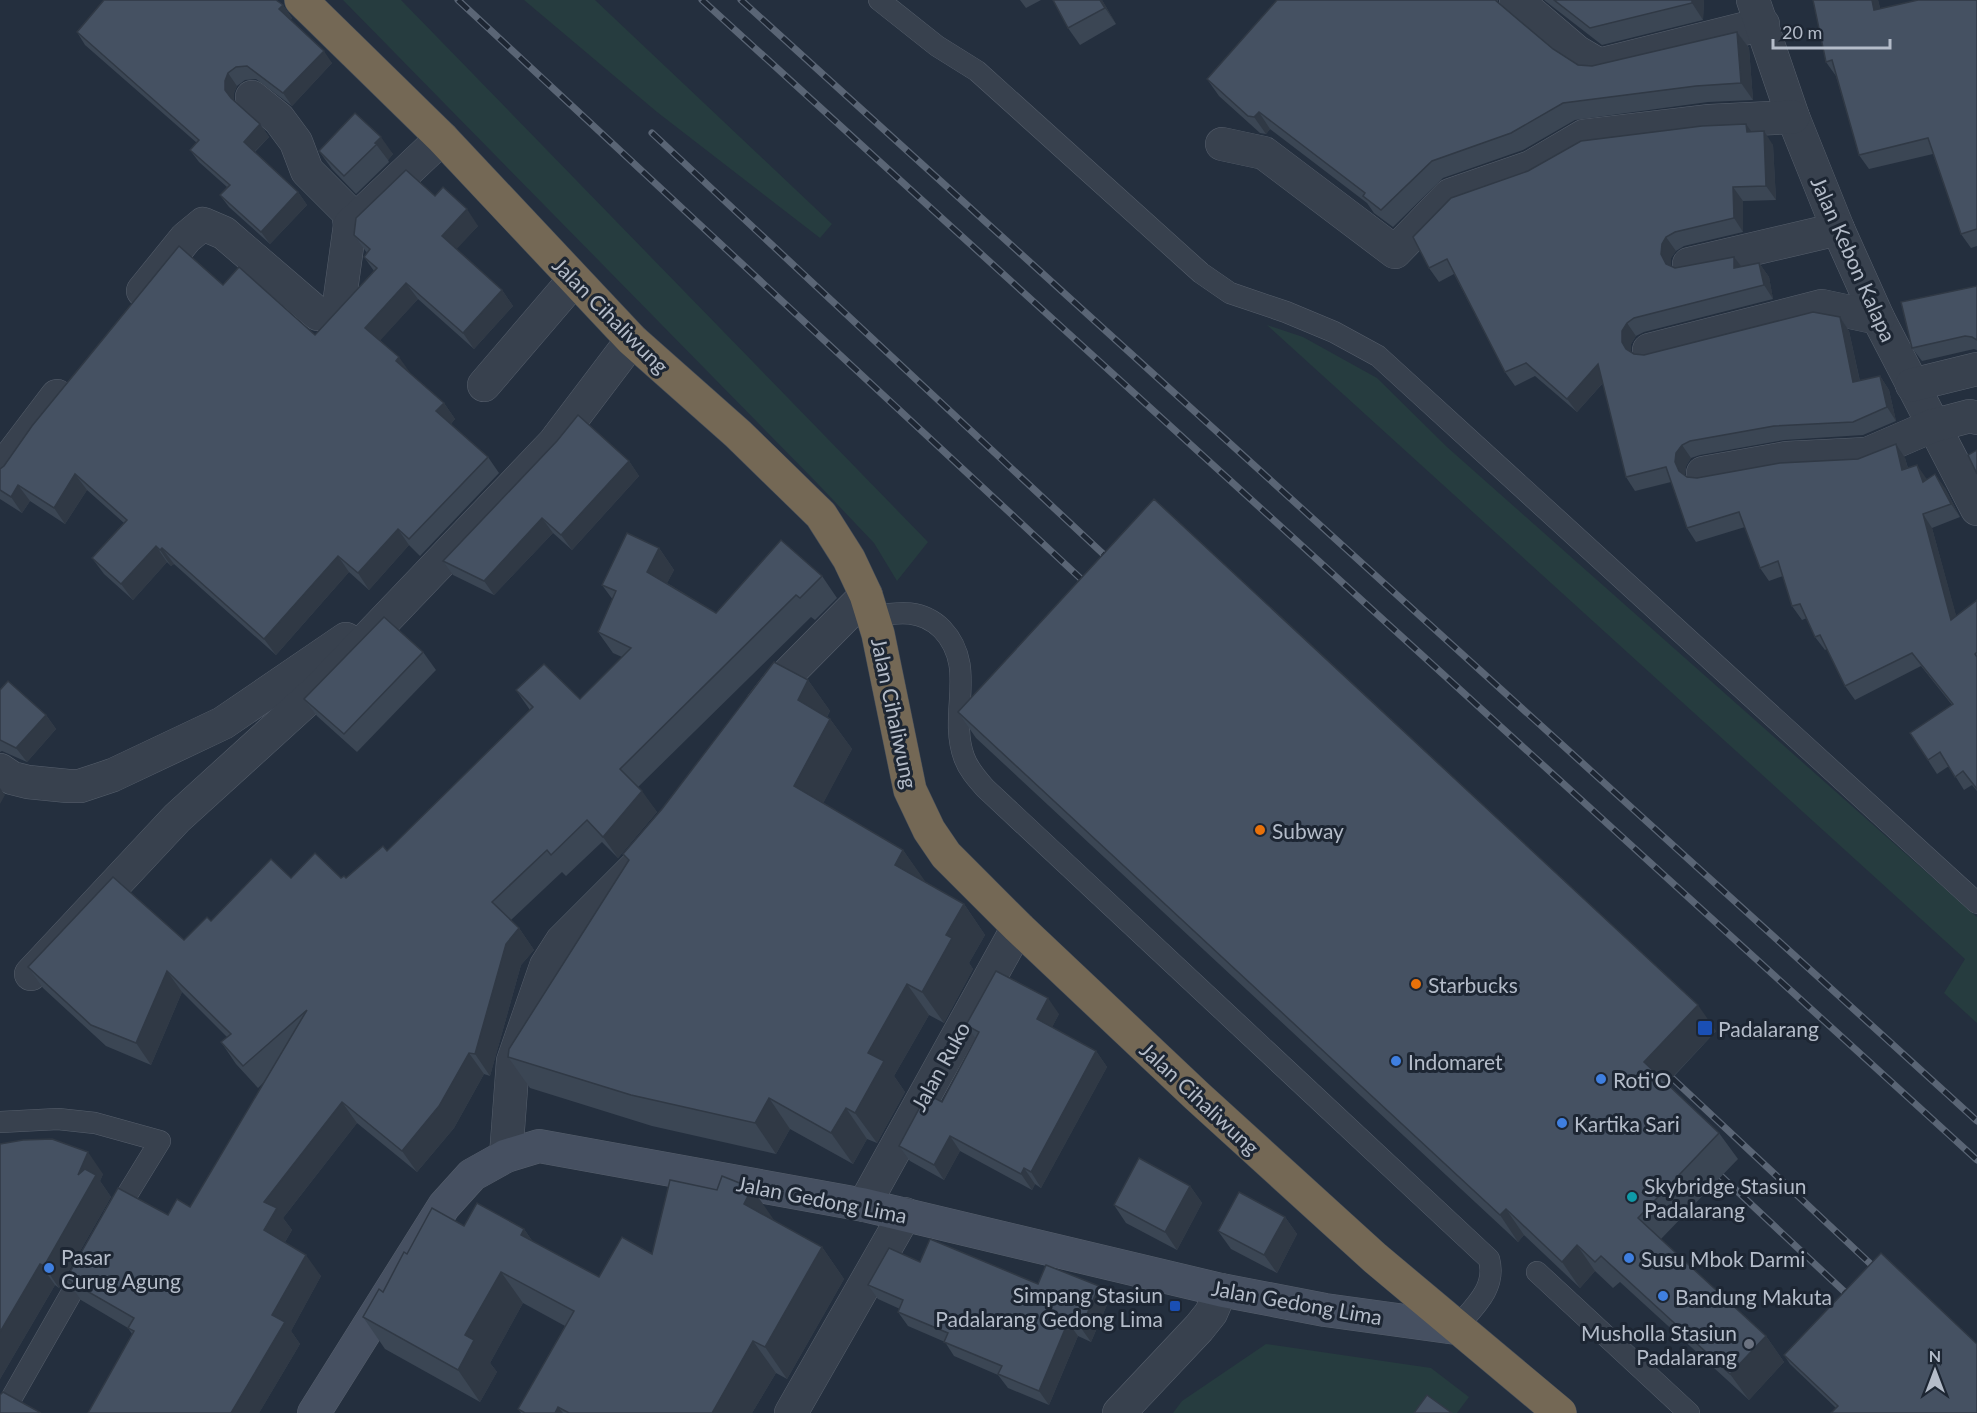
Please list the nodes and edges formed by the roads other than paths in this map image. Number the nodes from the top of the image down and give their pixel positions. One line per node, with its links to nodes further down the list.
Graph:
1 (301, 0): 7 (highway, Jalan Cihaliwung)
2 (879, 0): 31 (lane)
3 (1516, 0): 4 (street)
4 (1758, 12): 6 (street, Jalan Kebon Kalapa)
5 (252, 97): 9 (street)
6 (1793, 117): 8 (street); 10 (street, Jalan Kebon Kalapa)
7 (442, 138): 9 (street); 12 (highway, Jalan Cihaliwung)
8 (1222, 144)
9 (351, 225): 13 (street)
10 (1838, 230): 11 (street); 14 (street, Jalan Kebon Kalapa)
11 (1689, 264)
12 (573, 280): 15 (highway, Jalan Cihaliwung); 19 (street)
13 (124, 315)
14 (1878, 318): 16 (street); 20 (street, Jalan Kebon Kalapa)
15 (632, 340): 26 (highway, Jalan Cihaliwung); 27 (street)
16 (1649, 350)
17 (1977, 369): 20 (street)
18 (75, 374): 23 (street)
19 (484, 385)
20 (1912, 385): 22 (street, Jalan Kebon Kalapa)
21 (1977, 418): 22 (street)
22 (1932, 426): 24 (street); 25 (street, Jalan Kebon Kalapa)
23 (0, 471)
24 (1703, 473)
25 (1977, 509)
26 (870, 606): 28 (street); 32 (highway, Jalan Cihaliwung); 40 (lane)
27 (385, 620): 29 (street); 33 (street)
28 (744, 728)
29 (0, 770)
30 (654, 847): 35 (street)
31 (1977, 903)
32 (1018, 927): 36 (street, Jalan Ruko); 40 (highway, Jalan Cihaliwung)
33 (31, 974)
34 (0, 1122): 41 (lane)
35 (506, 1156): 36 (street, Jalan Gedong Lima); 42 (street, Jalan Gedong Lima)
36 (864, 1205): 37 (street, Jalan Gedong Lima)
37 (905, 1214): 39 (street, Jalan Gedong Lima); 43 (street)
38 (1537, 1272): 46 (lane)
39 (1221, 1290): 40 (street, Jalan Gedong Lima); 44 (street)
40 (1456, 1328): 45 (highway, Jalan Cihaliwung)
41 (3, 1413)
42 (315, 1413)
43 (791, 1413)
44 (1119, 1413)
45 (1560, 1413)
46 (1689, 1413)

